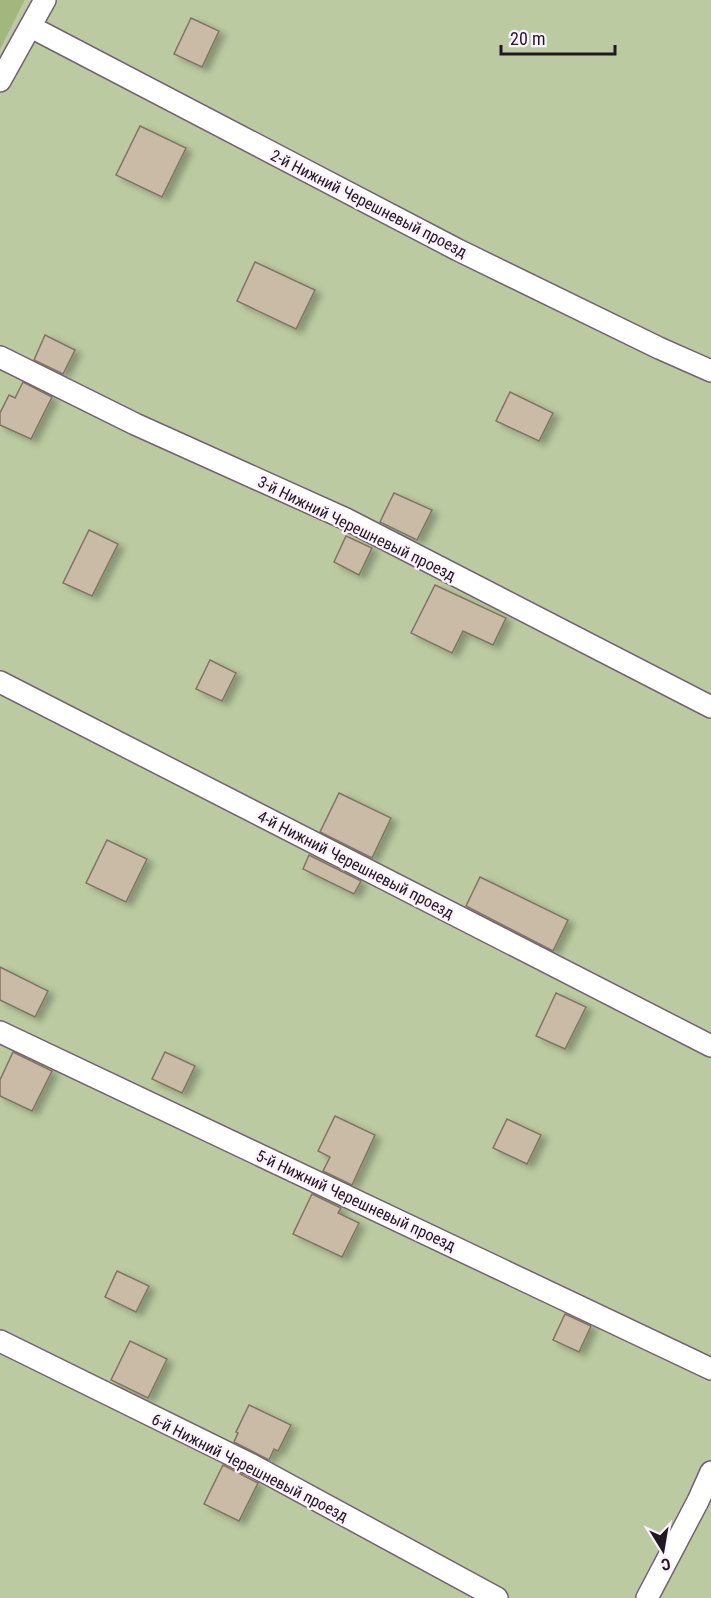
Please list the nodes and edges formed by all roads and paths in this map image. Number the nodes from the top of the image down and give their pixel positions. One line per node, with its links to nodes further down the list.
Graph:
1 (45, 0): 2 (lane)
2 (31, 27): 3 (lane); 5 (lane, 2-й Нижний Черешневый проезд)
3 (0, 81)
4 (0, 357): 7 (lane, 3-й Нижний Черешневый проезд)
5 (711, 371)
6 (0, 682): 9 (lane, 4-й Нижний Черешневый проезд)
7 (711, 707)
8 (0, 1032): 11 (lane, 5-й Нижний Черешневый проезд)
9 (711, 1046)
10 (0, 1341): 14 (lane, 6-й Нижний Черешневый проезд)
11 (711, 1368)
12 (711, 1472): 13 (lane)
13 (705, 1505): 15 (lane)
14 (497, 1598)
15 (647, 1598)

